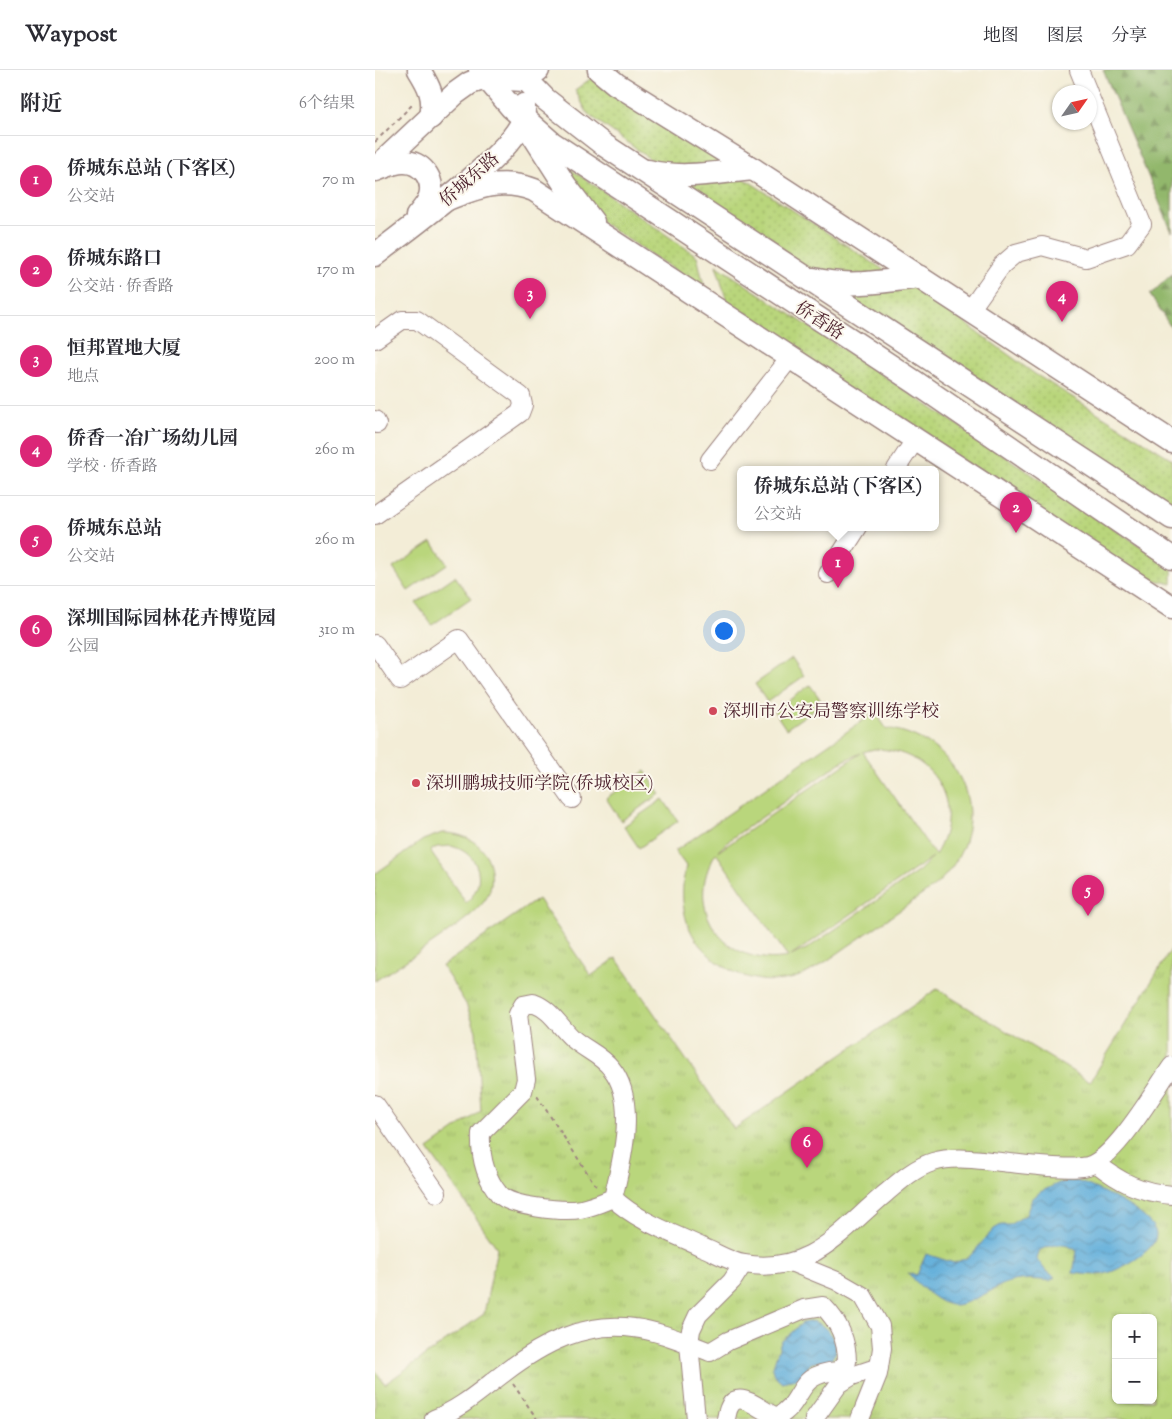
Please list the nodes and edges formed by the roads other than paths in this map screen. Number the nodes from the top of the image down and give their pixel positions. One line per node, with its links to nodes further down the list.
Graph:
1 (599, 70): 10 (main road)
2 (1079, 70): 6 (street)
3 (526, 73): 4 (main road); 9 (main road); 11 (main road, 侨香路)
4 (483, 74): 8 (main road); 9 (main road, 侨香路)
5 (424, 78): 8 (main road)
6 (1085, 85)
7 (1097, 114): 19 (street)
8 (431, 116): 12 (main road)
9 (523, 119): 13 (main road, 侨城东路); 15 (main road); 29 (main road, 侨香路)
10 (753, 168): 11 (main road); 18 (main road)
11 (640, 169): 17 (main road, 侨香路)
12 (375, 170): 14 (main road)
13 (445, 200): 14 (main road, 侨城东路); 15 (main road)
14 (402, 234): 16 (main road, 侨城东路)
15 (608, 239): 21 (main road)
16 (375, 255)
17 (802, 276): 18 (main road); 27 (main road, 侨香路)
18 (920, 277): 19 (main road)
19 (970, 310): 23 (main road)
20 (375, 339): 26 (street)
21 (790, 358): 22 (main road); 24 (street)
22 (915, 440): 25 (street); 31 (main road)
23 (1172, 442)
24 (710, 460)
25 (898, 466)
26 (375, 515)
27 (1172, 518)
28 (855, 531): 30 (street)
29 (1172, 558)
30 (828, 574)
31 (1120, 574): 32 (main road); 33 (main road)
32 (1172, 589)
33 (1172, 607)
34 (375, 644): 35 (street)
35 (572, 799)
36 (1172, 1066): 38 (street)
37 (375, 1104): 39 (street)
38 (1096, 1163): 40 (street); 42 (street)
39 (437, 1193)
40 (1172, 1195)
41 (613, 1198): 41 (street); 43 (street)
42 (793, 1263): 43 (street); 45 (street)
43 (743, 1264): 44 (street)
44 (689, 1344): 46 (street); 47 (street); 48 (street)
45 (879, 1367): 49 (street); 50 (street)
46 (434, 1419)
47 (696, 1419)
48 (726, 1419)
49 (814, 1419)
50 (860, 1419)

